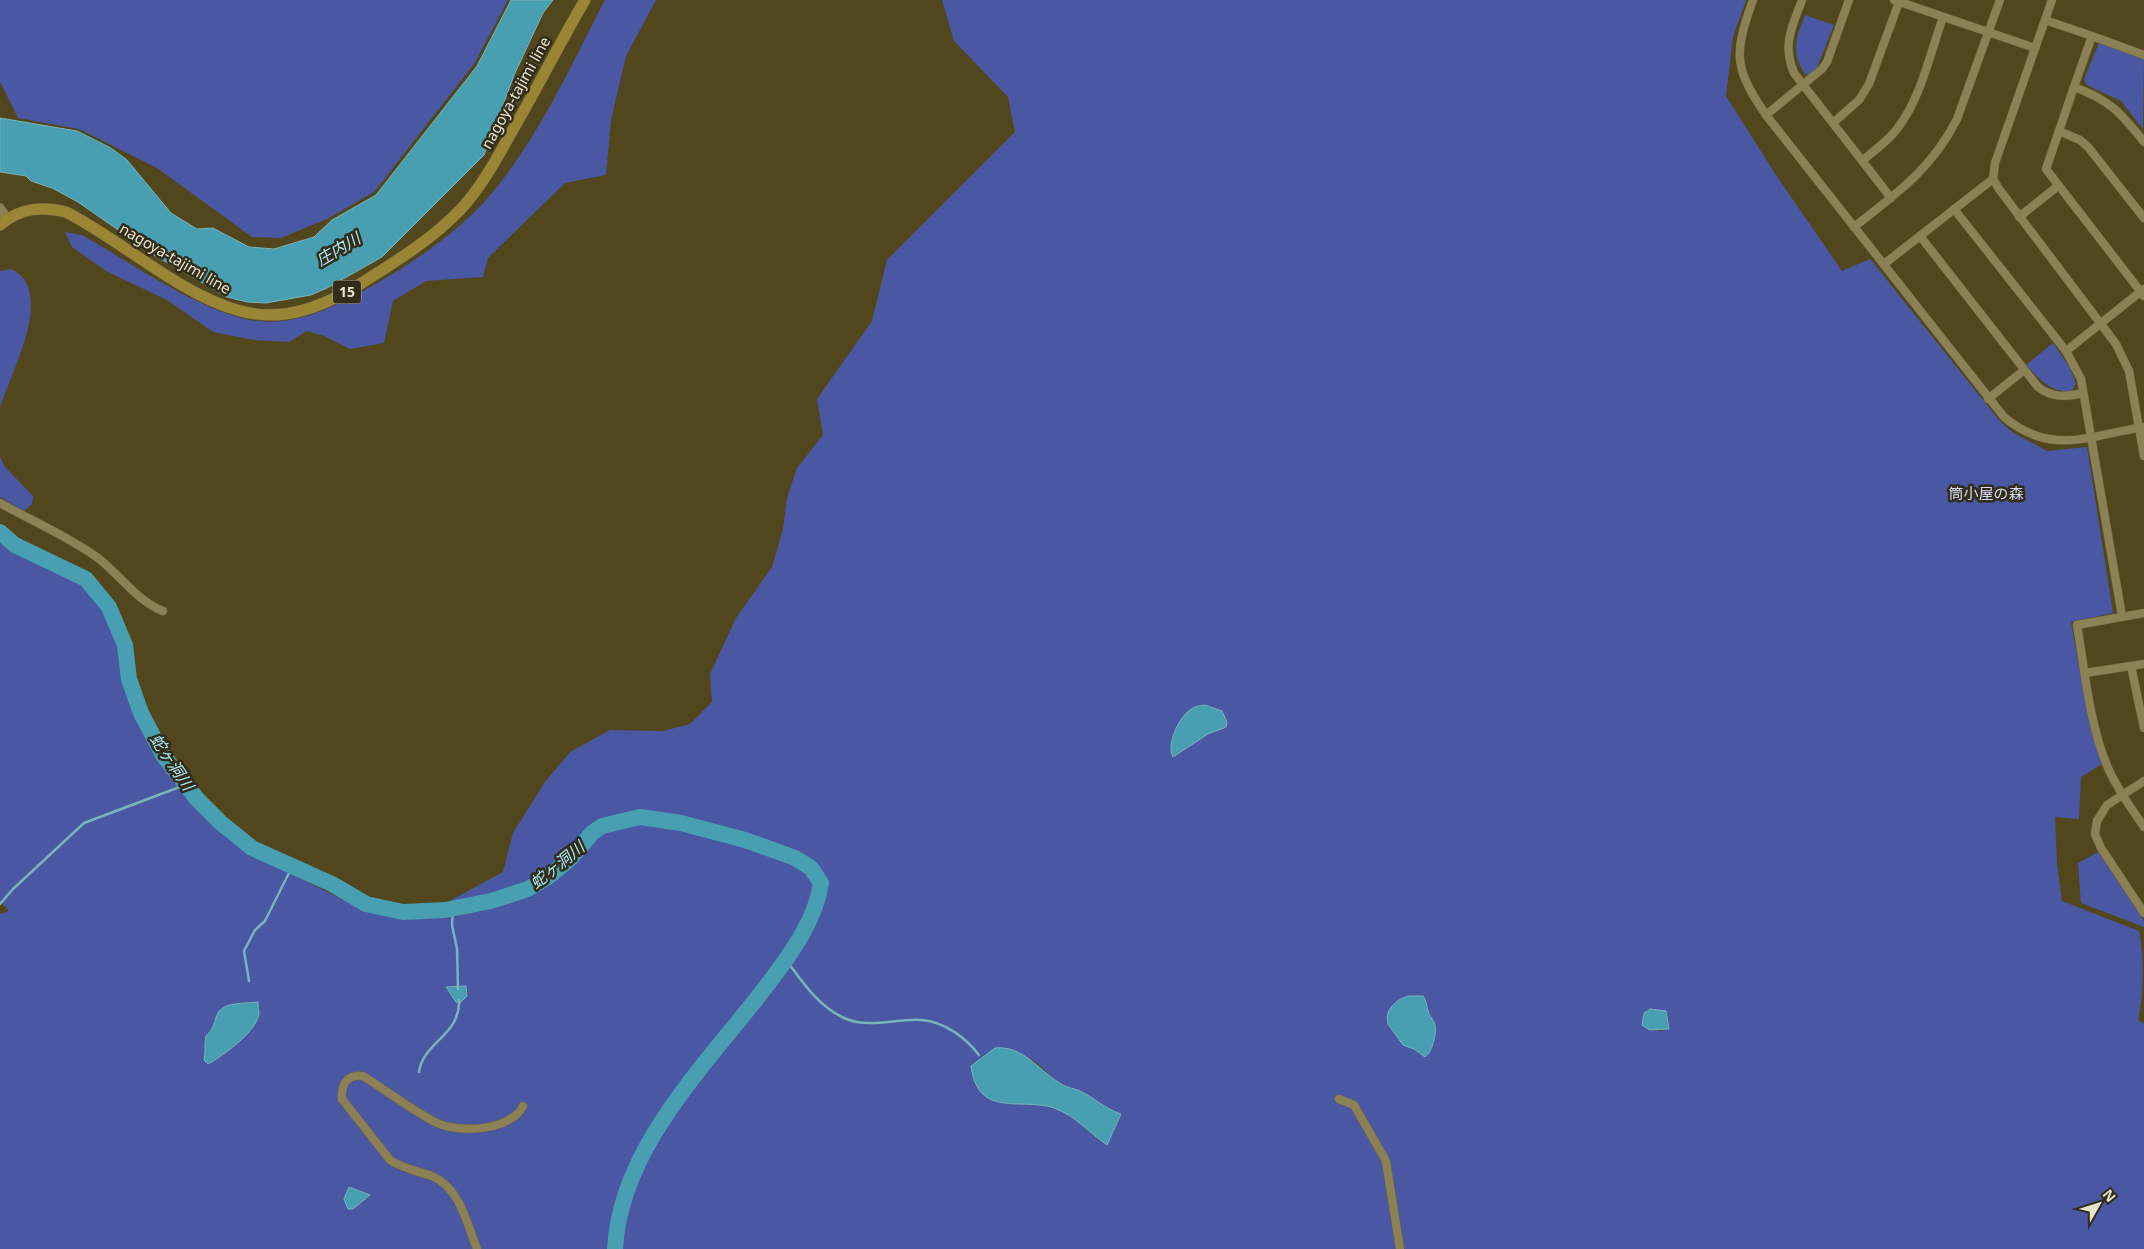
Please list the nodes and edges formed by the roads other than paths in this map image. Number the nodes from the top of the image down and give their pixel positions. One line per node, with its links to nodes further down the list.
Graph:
1 (585, 0): 28 (main road, nagoya-tajimi line / 15)
2 (1753, 0): 16 (street)
3 (1802, 0): 14 (street)
4 (1849, 0): 14 (street)
5 (2000, 0): 10 (street)
6 (2052, 0): 9 (street)
7 (1896, 1): 8 (street); 17 (street)
8 (1943, 18): 10 (street); 20 (street)
9 (2045, 20): 11 (street); 12 (street)
10 (1988, 34): 12 (street); 23 (street)
11 (2092, 36): 13 (street); 15 (street)
12 (2035, 48): 21 (street)
13 (2144, 55)
14 (1804, 85): 16 (street); 17 (street)
15 (2074, 87): 18 (street); 19 (street)
16 (1766, 115): 29 (street)
17 (1833, 123): 20 (street)
18 (2059, 131): 22 (street); 27 (street)
19 (2144, 142)
20 (1863, 160): 23 (street)
21 (1993, 179): 25 (street); 26 (street)
22 (2058, 186): 26 (street); 32 (street)
23 (1891, 198): 29 (street)
24 (0, 208): 28 (street)
25 (1954, 209): 30 (street); 34 (street)
26 (2019, 217): 33 (street)
27 (2144, 218)
28 (4, 222)
29 (1854, 227): 31 (street)
30 (1920, 236): 31 (street); 35 (street)
31 (1884, 264): 37 (street)
32 (2143, 292): 33 (street)
33 (2102, 323): 34 (street); 38 (street)
34 (2066, 351): 36 (street)
35 (2023, 371): 36 (street); 37 (street)
36 (2083, 393): 39 (street)
37 (1988, 399): 39 (street)
38 (2141, 428): 39 (street); 40 (street)
39 (2090, 437): 44 (street)
40 (2144, 456)
41 (0, 503): 42 (street)
42 (163, 611)
43 (2144, 613): 44 (street)
44 (2122, 616): 47 (street)
45 (2144, 664): 46 (street)
46 (2131, 666): 47 (street); 48 (street)
47 (2085, 673): 50 (street)
48 (2144, 728)
49 (2144, 781): 50 (street)
50 (2122, 794): 51 (street); 52 (street)
51 (2144, 827)
52 (2144, 913)
53 (1339, 1098): 56 (street)
54 (524, 1106): 55 (street)
55 (477, 1249)
56 (1400, 1249)

